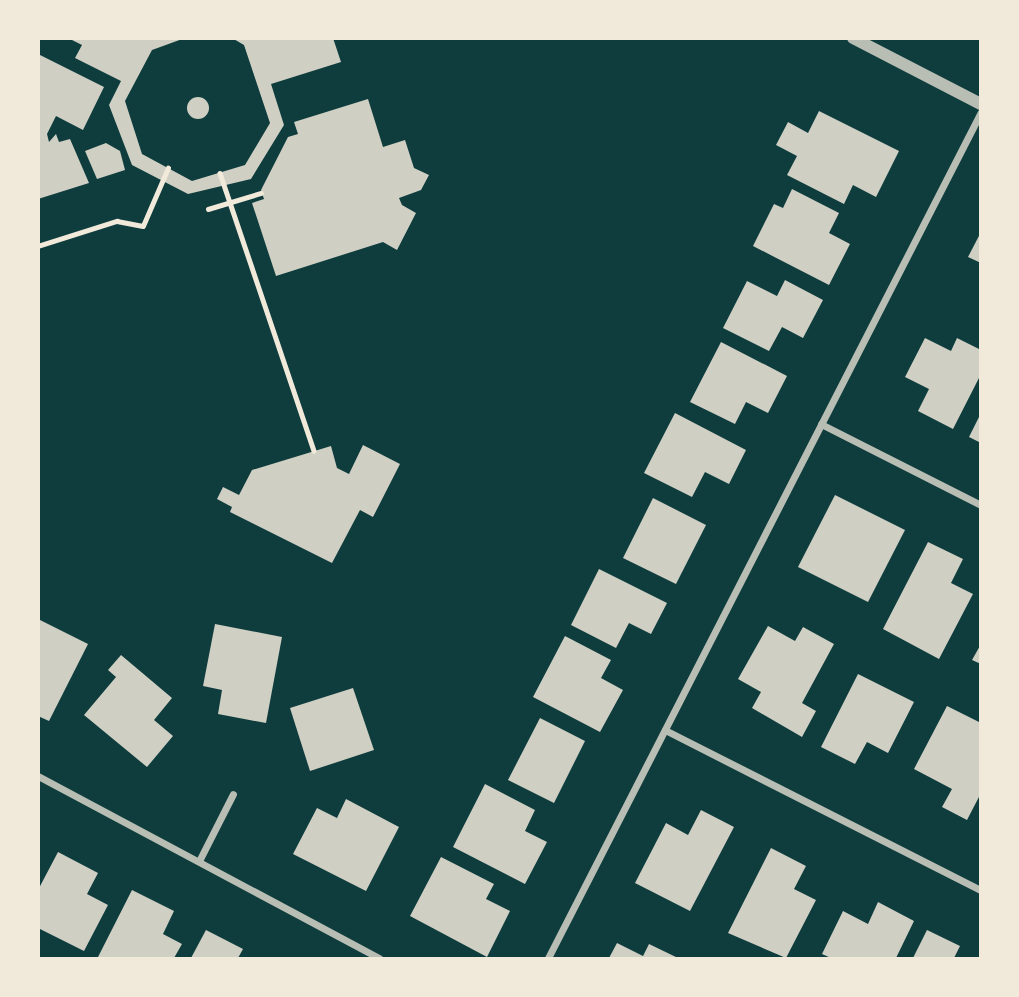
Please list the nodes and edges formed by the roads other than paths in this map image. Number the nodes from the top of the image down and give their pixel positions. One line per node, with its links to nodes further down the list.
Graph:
1 (853, 38): 2 (street)
2 (981, 104)
3 (981, 112): 4 (street)
4 (821, 424): 5 (street); 6 (street)
5 (981, 505)
6 (665, 730): 10 (street); 12 (street)
7 (38, 776): 9 (street)
8 (233, 794): 9 (street)
9 (199, 861): 11 (street)
10 (981, 890)
11 (379, 958)
12 (548, 958)

